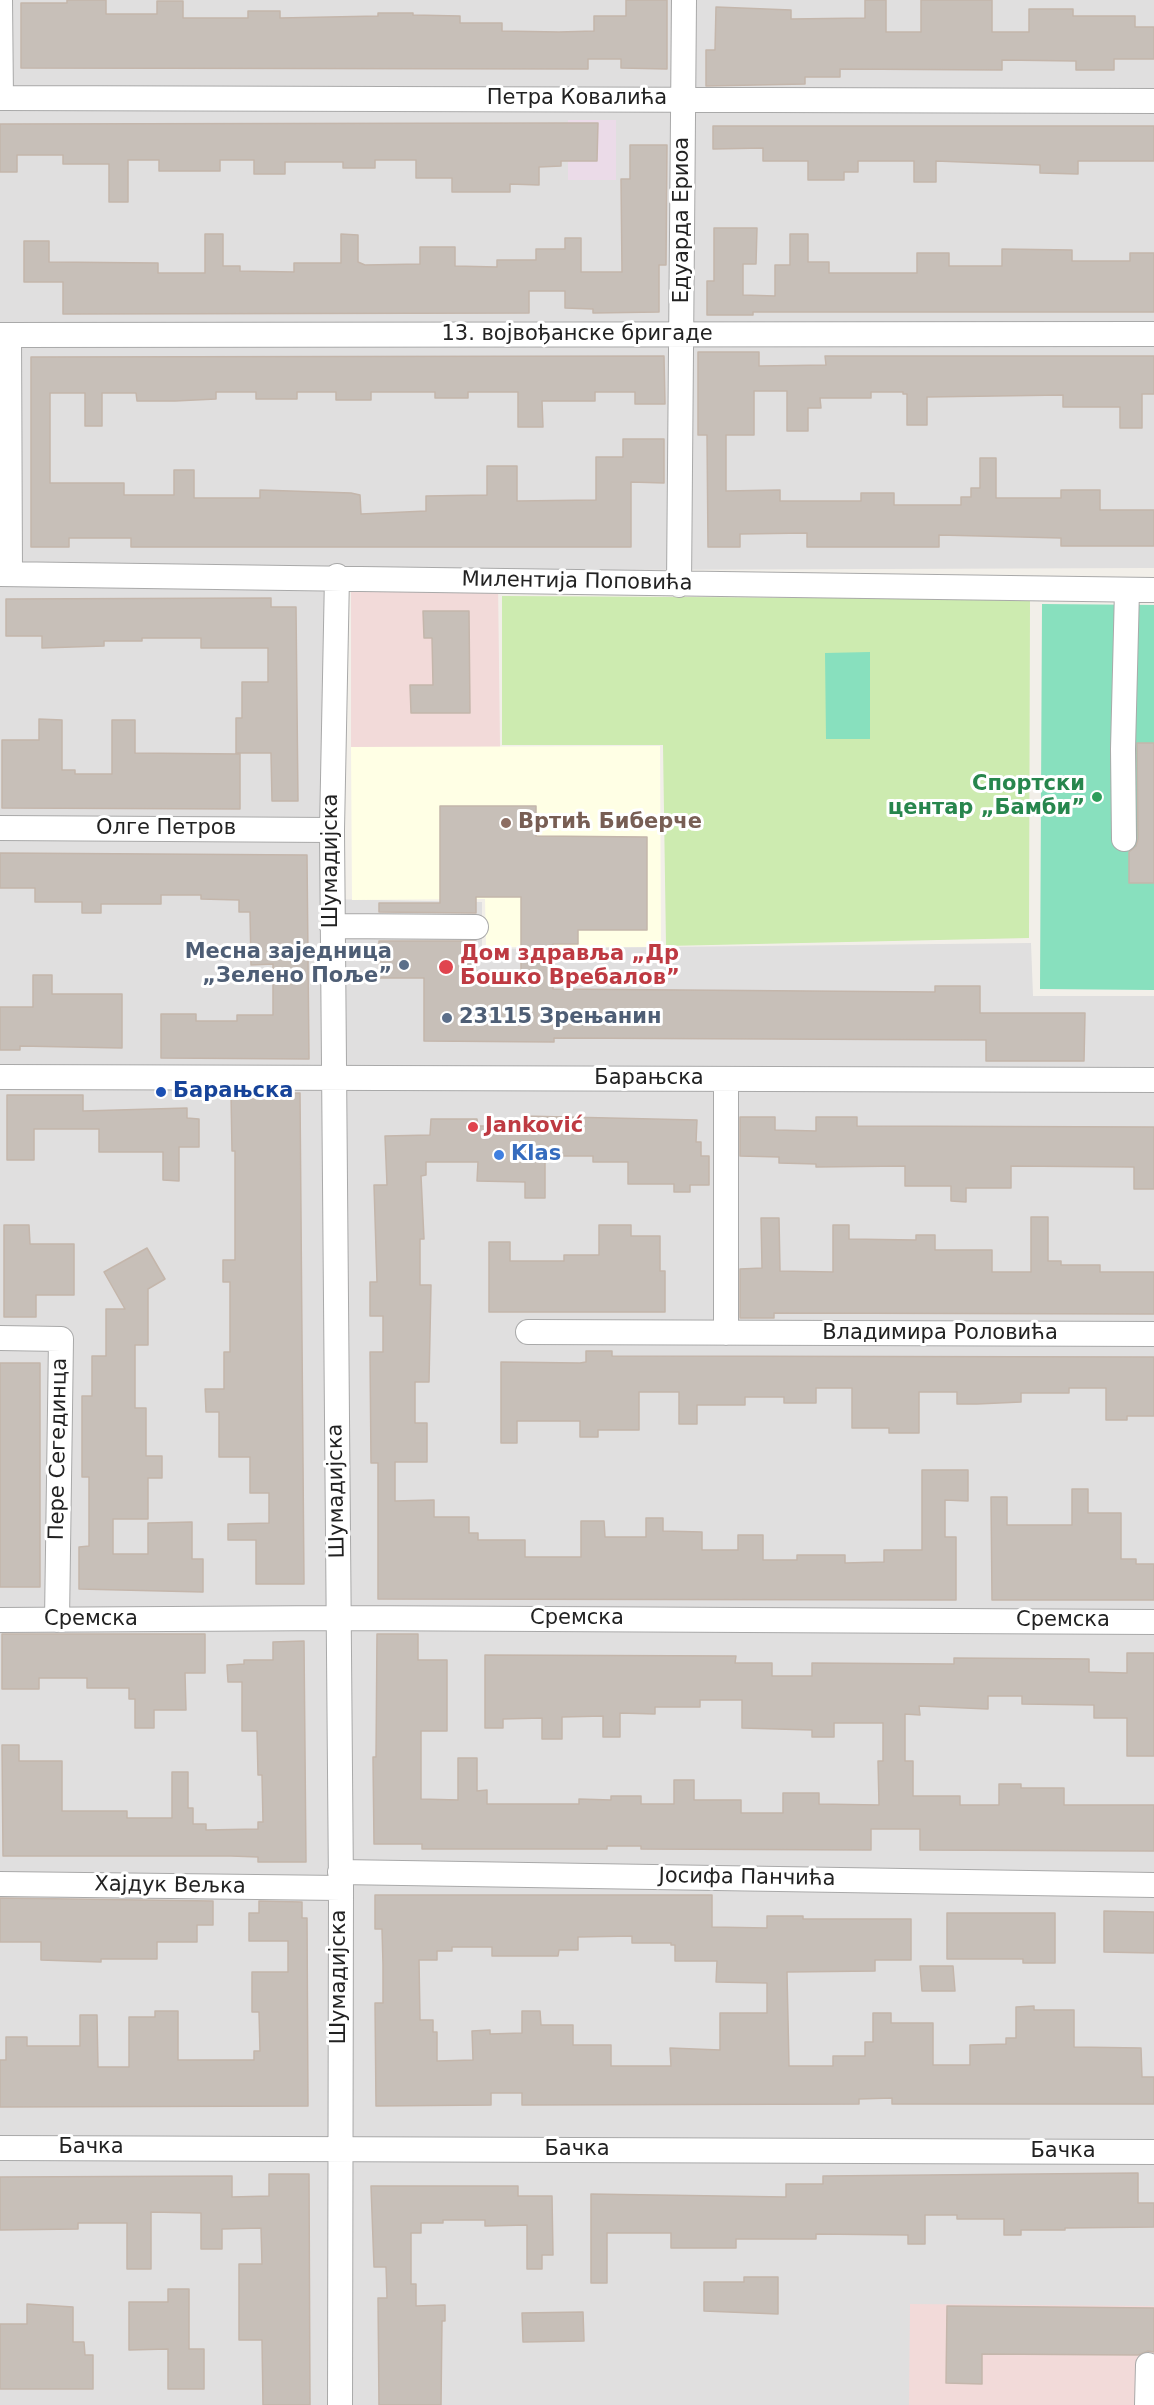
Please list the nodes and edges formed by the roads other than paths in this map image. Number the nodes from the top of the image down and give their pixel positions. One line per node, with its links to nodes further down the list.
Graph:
1 (0, 0): 3 (street)
2 (684, 0): 4 (street, Едуарда Ериоа)
3 (1, 98): 4 (street, Петра Ковалића)
4 (683, 99): 5 (street, Петра Ковалића); 8 (street, Едуарда Ериоа)
5 (1154, 101)
6 (1154, 334): 8 (street, 13. војвођанске бригаде)
7 (5, 335): 8 (street, 13. војвођанске бригаде); 9 (street)
8 (682, 335): 11 (street, Едуарда Ериоа)
9 (5, 574): 10 (street, Милентија Поповића)
10 (337, 576): 11 (street, Милентија Поповића); 15 (street, Шумадијска)
11 (679, 585): 12 (street, Милентија Поповића)
12 (1127, 590): 13 (street, Милентија Поповића); 16 (street)
13 (1154, 590)
14 (0, 828): 15 (street, Олге Петров)
15 (332, 830): 17 (street, Шумадијска)
16 (1124, 839)
17 (332, 926): 18 (street); 20 (street, Шумадијска)
18 (476, 927)
19 (0, 1077): 20 (street, Барањска)
20 (333, 1077): 21 (street, Барањска); 27 (street, Шумадијска)
21 (726, 1079): 22 (street, Барањска); 24 (street)
22 (1154, 1080)
23 (528, 1332): 24 (street, Владимира Роловића)
24 (726, 1333): 25 (street, Владимира Роловића)
25 (1154, 1334)
26 (0, 1338): 29 (street, Пере Сегединца)
27 (339, 1618): 29 (street, Сремска); 30 (street, Сремска); 31 (street, Шумадијска)
28 (0, 1620): 29 (street, Сремска)
29 (57, 1620)
30 (1154, 1622)
31 (340, 1880): 32 (street, Хајдук Вељка); 33 (street, Јосифа Панчића); 35 (street, Шумадијска)
32 (0, 1884)
33 (1154, 1885)
34 (0, 2148): 35 (street, Бачка)
35 (340, 2149): 36 (street, Бачка); 38 (street, Шумадијска)
36 (1154, 2152)
37 (1148, 2365): 39 (street)
38 (340, 2405)
39 (1147, 2405)

